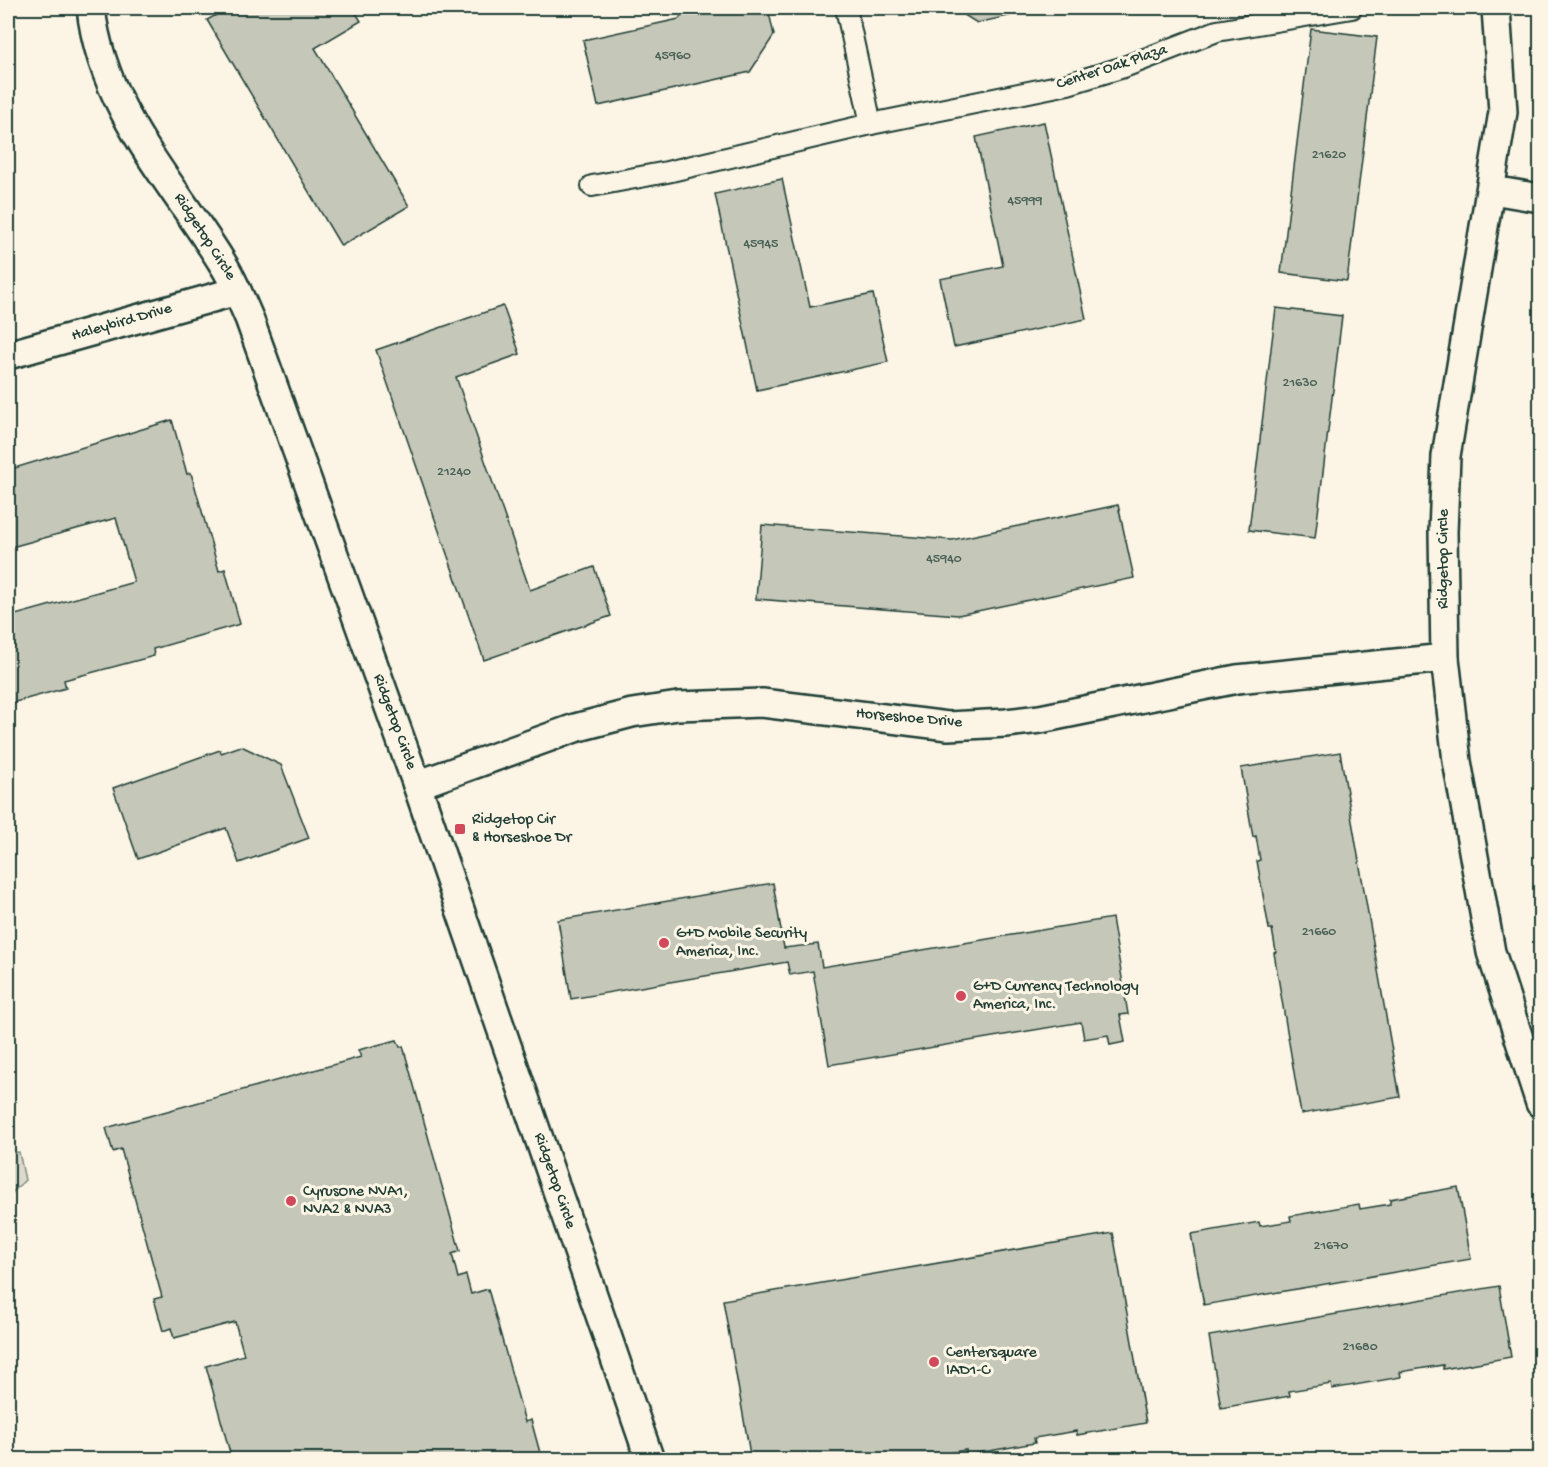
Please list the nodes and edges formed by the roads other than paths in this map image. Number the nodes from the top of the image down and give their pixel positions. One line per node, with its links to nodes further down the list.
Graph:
1 (91, 8): 9 (street, Ridgetop Circle)
2 (846, 8): 5 (street)
3 (1352, 8): 5 (street, Center Oak Plaza)
4 (1496, 8): 7 (street, Ridgetop Circle)
5 (871, 124): 6 (street, Center Oak Plaza)
6 (592, 186)
7 (1492, 190): 8 (street); 11 (street, Ridgetop Circle)
8 (1540, 198)
9 (237, 291): 10 (street, Haleybird Drive); 12 (street, Ridgetop Circle)
10 (8, 356)
11 (1445, 658): 12 (street, Horseshoe Drive); 13 (street, Ridgetop Circle)
12 (417, 785): 14 (street, Ridgetop Circle)
13 (1540, 1104)
14 (650, 1460)

